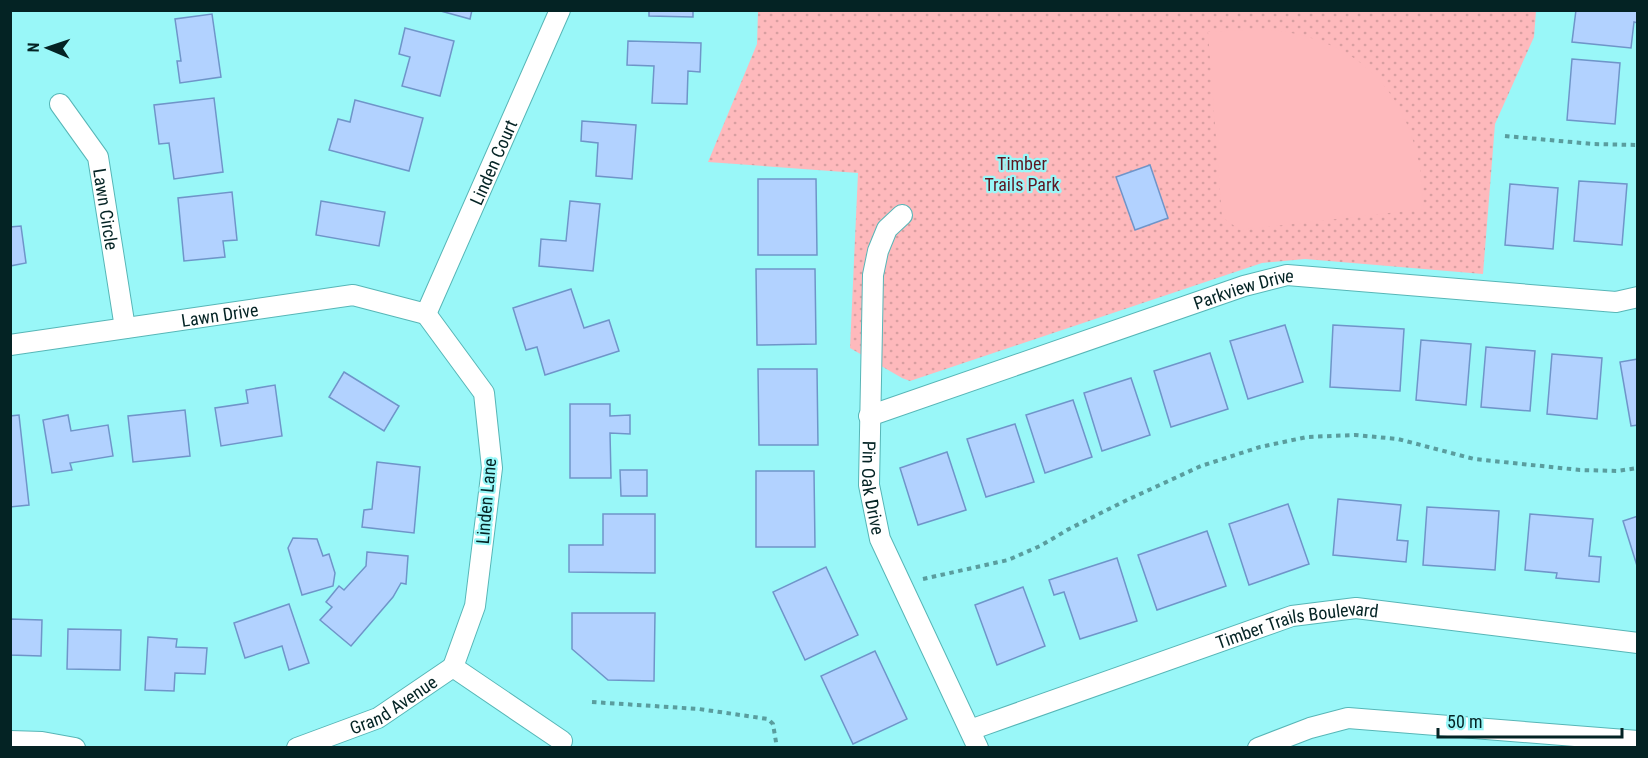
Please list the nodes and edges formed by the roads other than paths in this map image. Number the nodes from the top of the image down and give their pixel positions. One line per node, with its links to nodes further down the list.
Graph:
1 (560, 10): 5 (street, Linden Court)
2 (60, 104): 6 (street, Lawn Circle)
3 (902, 215): 8 (street, Pin Oak Drive)
4 (1638, 297): 8 (street, Parkview Drive)
5 (426, 314): 6 (street, Lawn Drive); 10 (street, Linden Lane)
6 (124, 328): 7 (street, Lawn Drive)
7 (10, 345)
8 (869, 416): 11 (street, Pin Oak Drive)
9 (1638, 643): 11 (street, Timber Trails Boulevard)
10 (453, 667): 13 (street); 16 (street, Grand Avenue)
11 (974, 739)
12 (10, 741): 15 (street)
13 (562, 741)
14 (1638, 741): 17 (street)
15 (75, 747)
16 (297, 747)
17 (1258, 747)

